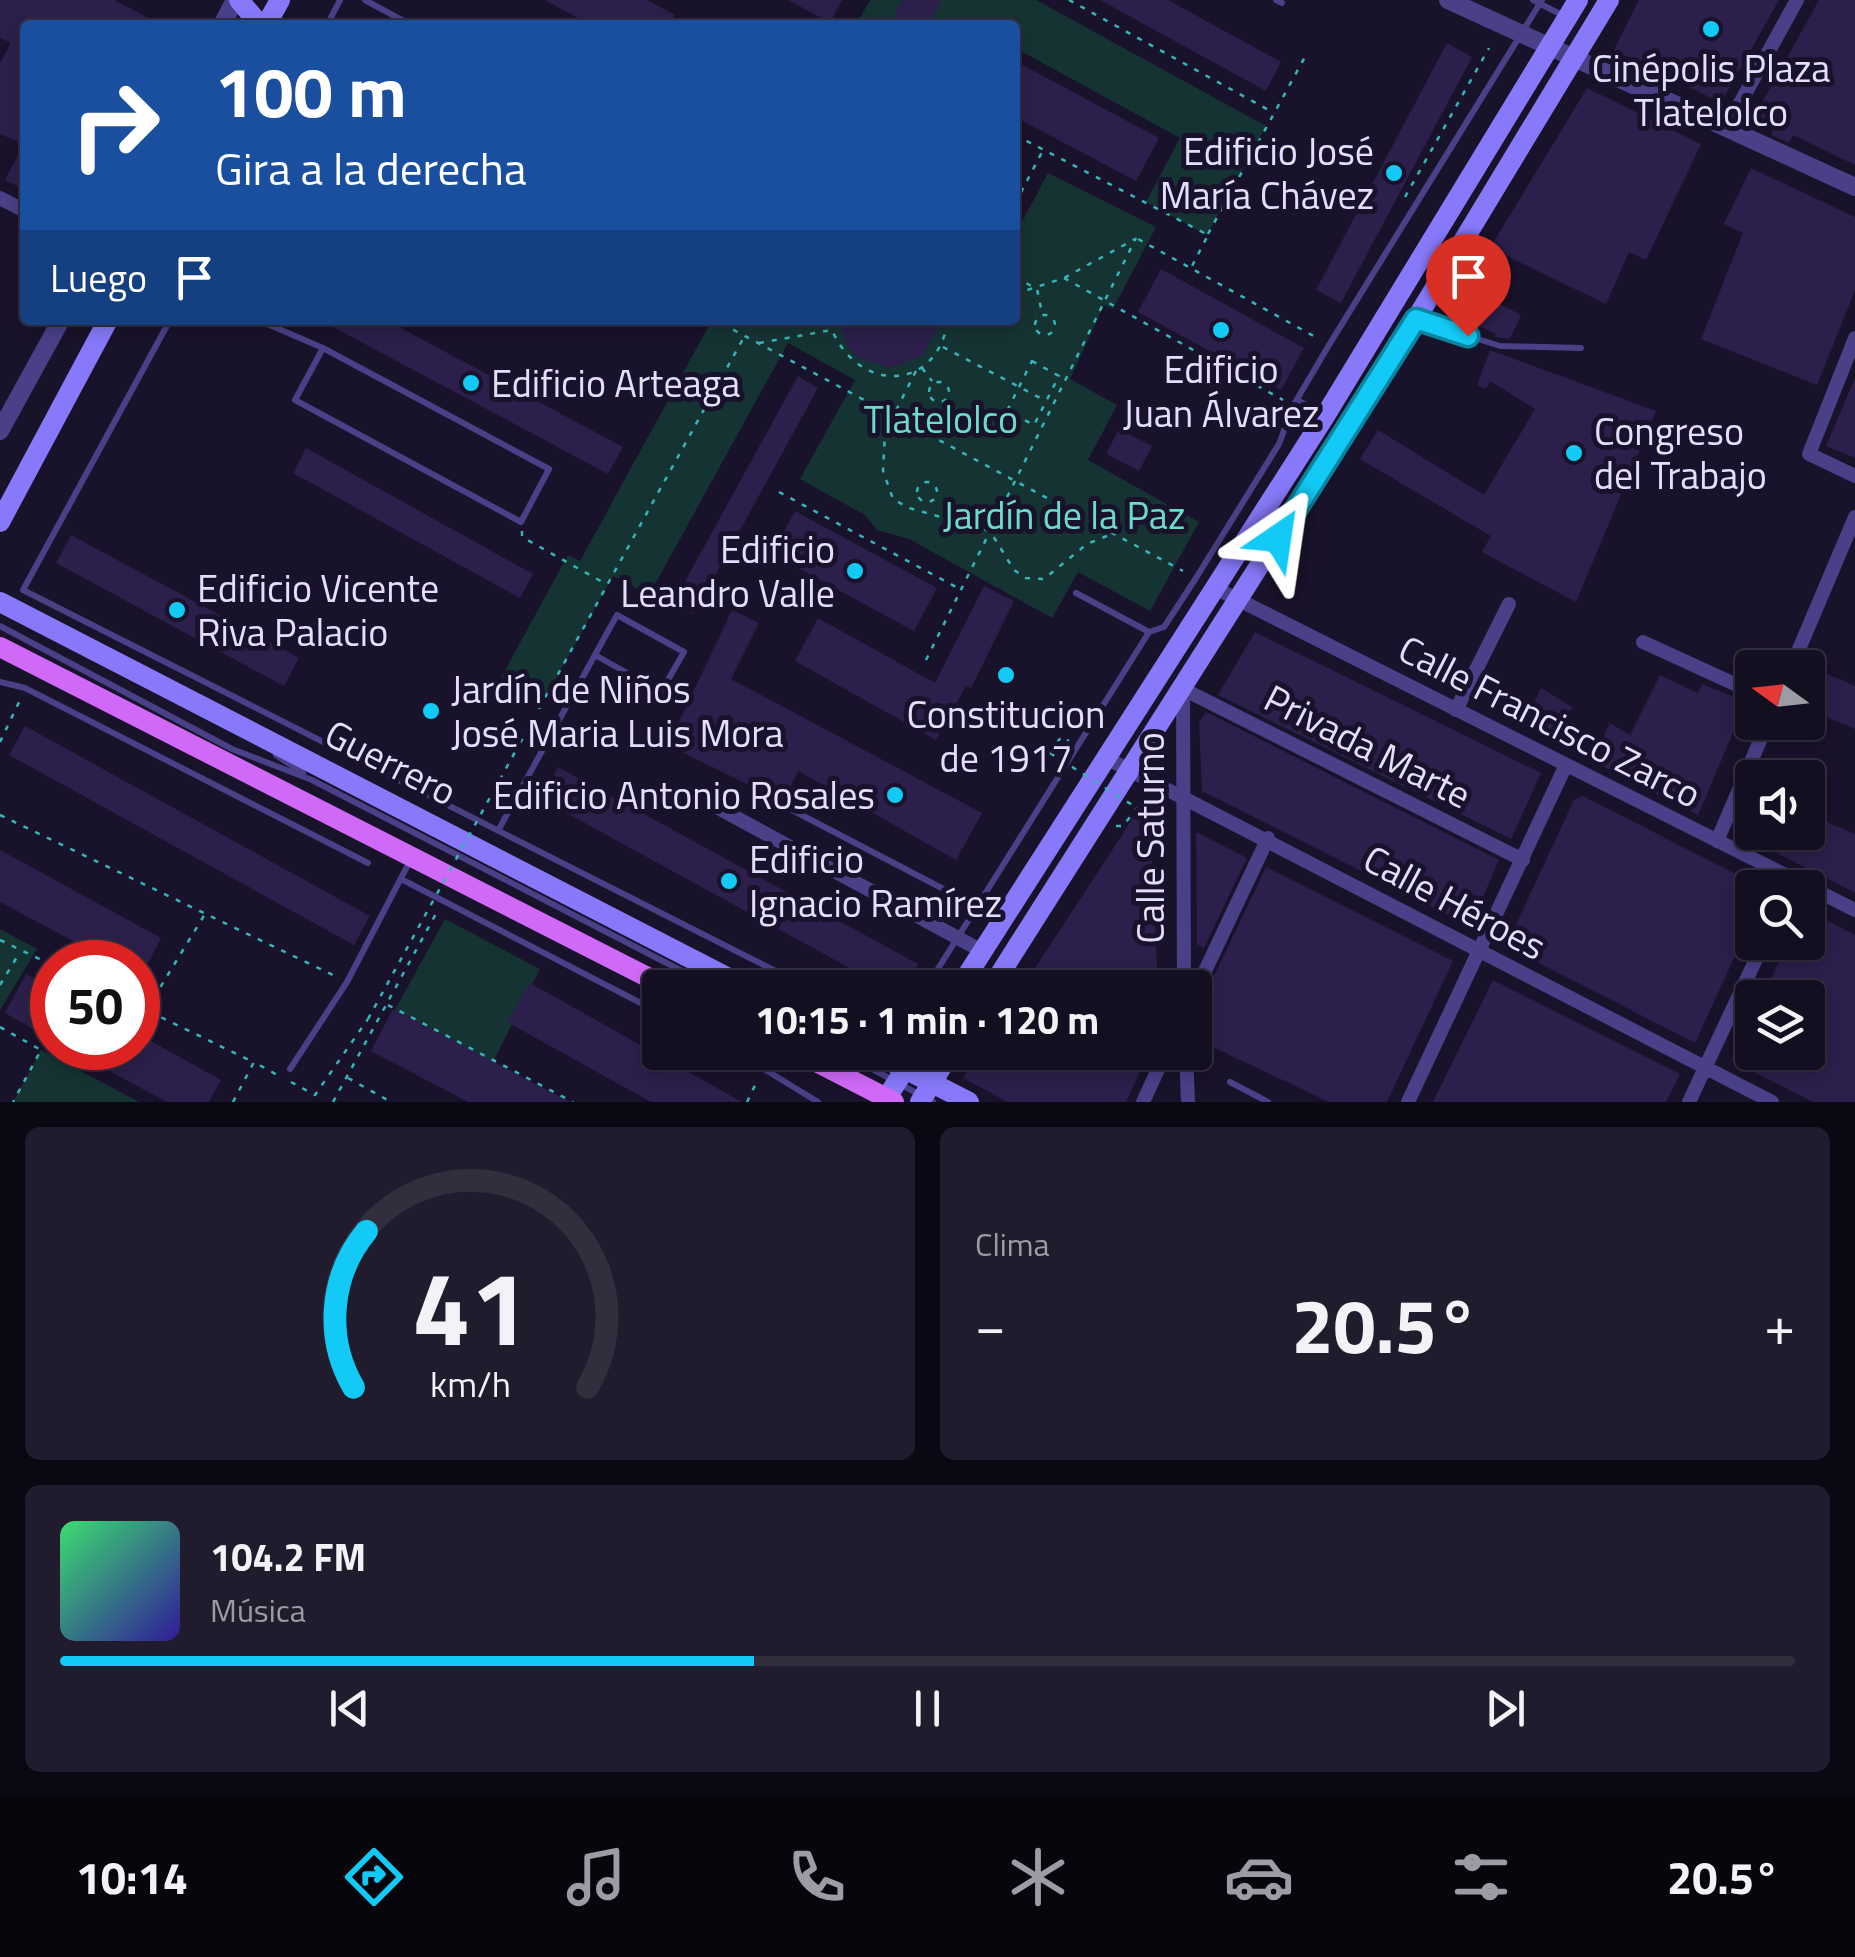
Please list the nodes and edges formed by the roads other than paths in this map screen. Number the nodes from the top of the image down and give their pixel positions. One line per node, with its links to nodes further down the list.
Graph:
1 (237, 0): 8 (main road)
2 (365, 0): 9 (lane)
3 (1448, 0): 10 (street)
4 (1609, 0): 12 (main road)
5 (1797, 0): 13 (street)
6 (1538, 1): 7 (lane); 10 (lane)
7 (1573, 9): 11 (main road)
8 (258, 20)
9 (402, 20)
10 (1520, 33): 11 (street); 23 (lane)
11 (1551, 45): 12 (street); 24 (main road)
12 (1574, 55): 13 (street); 15 (main road)
13 (1728, 125): 14 (street)
14 (1855, 187)
15 (1416, 319): 22 (lane); 31 (main road)
16 (58, 325): 25 (street)
17 (105, 325): 27 (main road)
18 (167, 325): 45 (lane)
19 (270, 325): 21 (lane)
20 (1855, 338): 26 (street)
21 (323, 348): 21 (lane)
22 (1581, 348)
23 (1295, 403): 24 (lane); 35 (lane)
24 (1326, 416): 29 (main road)
25 (0, 430)
26 (1855, 476)
27 (0, 516)
28 (1855, 518): 38 (street)
29 (1216, 589): 31 (street, Calle Francisco Zarco); 46 (main road)
30 (1076, 593): 35 (lane)
31 (1239, 600): 42 (main road); 43 (street, Calle Francisco Zarco)
32 (1509, 604): 43 (street)
33 (0, 605): 50 (main road, Guerrero)
34 (0, 626): 50 (lane)
35 (1149, 632): 66 (lane)
36 (1643, 642): 41 (street)
37 (0, 648): 53 (main road, Guerrero)
38 (1799, 650)
39 (594, 655): 39 (lane); 57 (lane)
40 (0, 682): 56 (lane)
41 (1735, 684)
42 (1183, 689): 49 (main road); 52 (street, Calle Saturno); 61 (street, Privada Marte)
43 (1456, 710): 48 (street, Calle Francisco Zarco)
44 (1760, 740): 59 (street)
45 (328, 743): 47 (lane); 50 (lane)
46 (1108, 759): 49 (street, Calle Héroes); 68 (main road)
47 (364, 761): 51 (lane); 57 (lane)
48 (1565, 767): 59 (street, Calle Francisco Zarco); 61 (street)
49 (1130, 770): 52 (street, Calle Héroes); 78 (main road)
50 (315, 771): 51 (main road, Guerrero); 73 (lane)
51 (354, 781): 74 (main road, Guerrero)
52 (1180, 795): 58 (street, Calle Héroes); 79 (street, Calle Saturno)
53 (307, 804): 56 (lane); 60 (main road, Guerrero)
54 (711, 804): 69 (street)
55 (792, 810): 66 (lane)
56 (294, 825): 62 (lane)
57 (499, 829): 75 (lane)
58 (1268, 838): 71 (street, Calle Héroes); 80 (street)
59 (1717, 841): 63 (street, Calle Francisco Zarco)
60 (412, 857): 64 (lane); 81 (main road, Guerrero)
61 (1523, 860): 71 (street)
62 (368, 863)
63 (1768, 870)
64 (401, 880): 82 (lane); 84 (lane)
65 (1825, 898): 67 (street, Calle Francisco Zarco)
66 (976, 906): 68 (lane); 69 (lane)
67 (1855, 910)
68 (1002, 920): 70 (main road)
69 (957, 938): 70 (street); 76 (lane)
70 (982, 951): 77 (main road)
71 (1481, 954): 83 (street, Calle Héroes); 100 (street)
72 (1755, 960): 83 (street)
73 (682, 970)
74 (714, 970)
75 (774, 970)
76 (937, 970)
77 (970, 970)
78 (1003, 970)
79 (1184, 970)
80 (1205, 970)
81 (642, 974)
82 (642, 1004)
83 (1704, 1068): 101 (street); 102 (street, Calle Héroes)
84 (290, 1069)
85 (770, 1070): 94 (lane)
86 (853, 1070): 92 (main road)
87 (873, 1070): 92 (lane)
88 (941, 1070): 93 (main road)
89 (1158, 1070): 97 (street)
90 (1187, 1070): 98 (street)
91 (1230, 1082): 99 (lane)
92 (897, 1084): 93 (main road)
93 (927, 1096): 95 (lane); 96 (main road)
94 (818, 1102)
95 (956, 1102)
96 (969, 1102)
97 (1143, 1102)
98 (1188, 1102)
99 (1268, 1102)
100 (1408, 1102)
101 (1688, 1102)
102 (1772, 1102)

